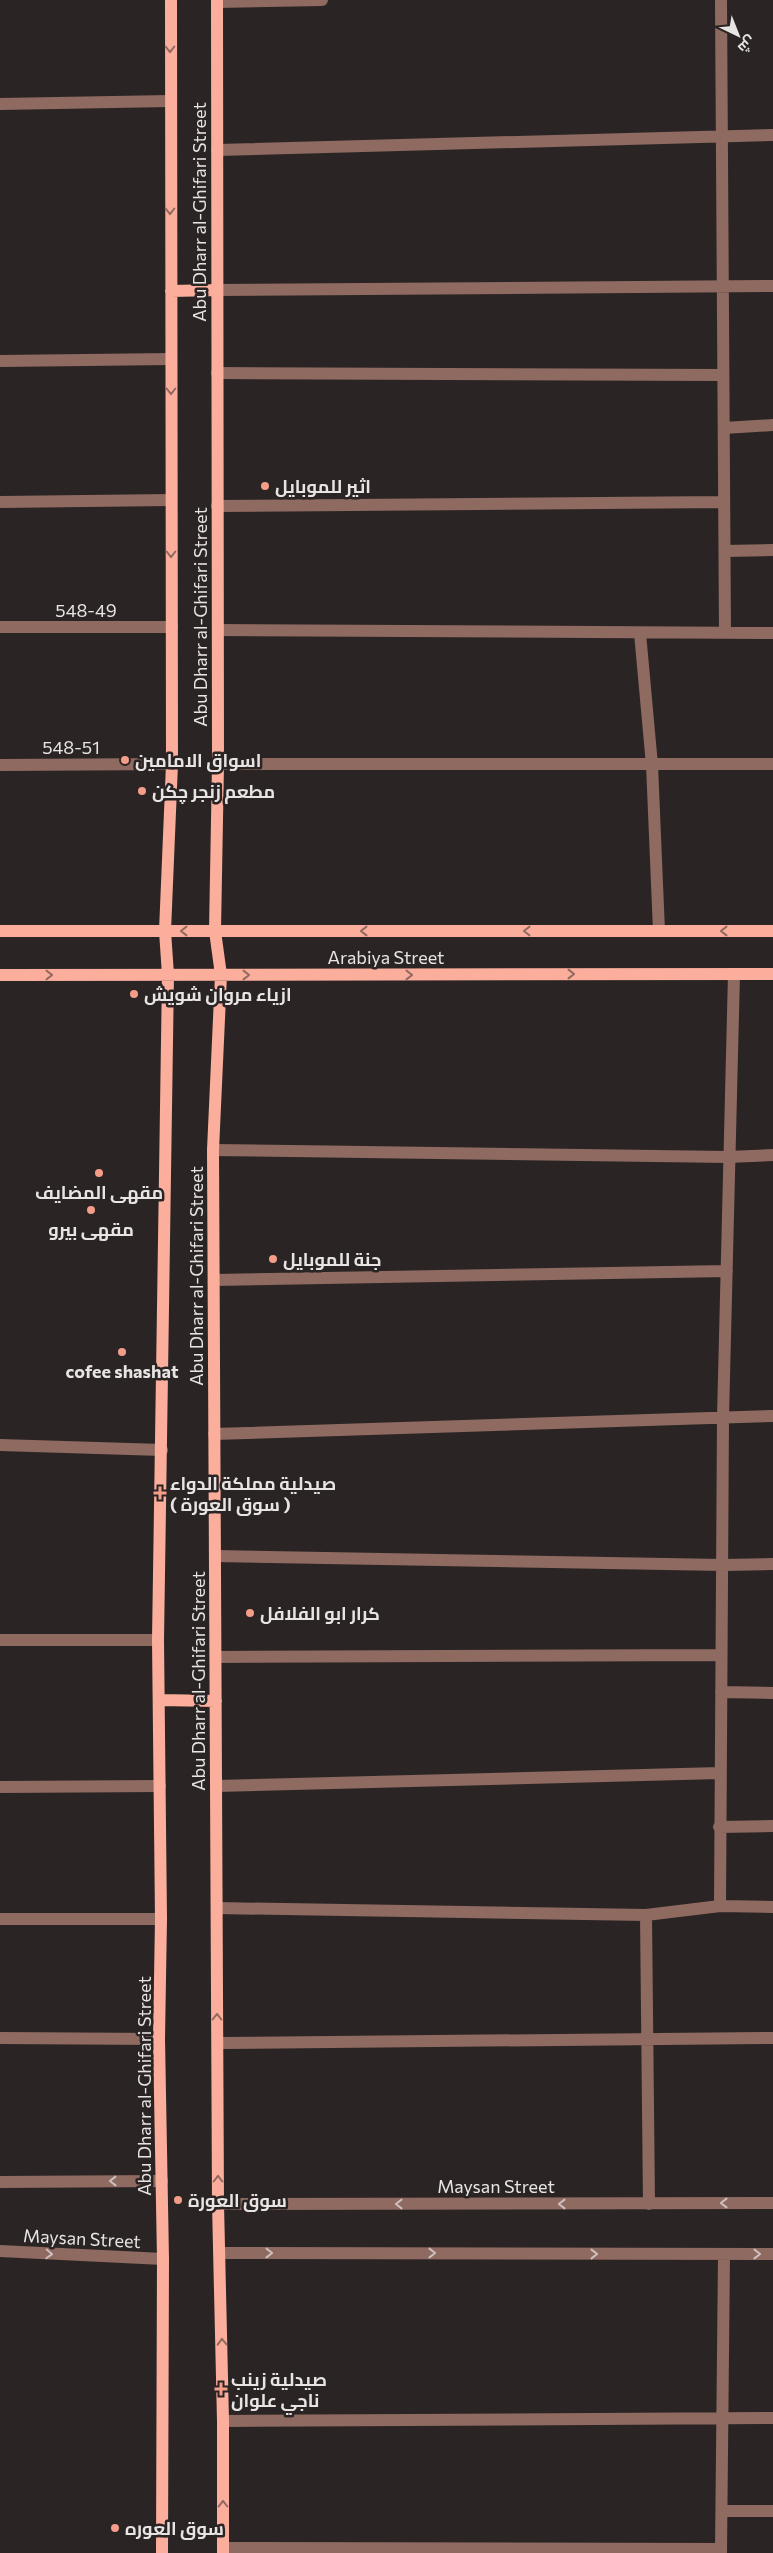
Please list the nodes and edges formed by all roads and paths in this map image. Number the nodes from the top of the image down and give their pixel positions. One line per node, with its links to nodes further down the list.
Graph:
1 (171, 0): 5 (main road, Abu Dharr al-Ghifari Street, one-way to 5)
2 (322, 0): 4 (street)
3 (721, 0): 8 (street)
4 (216, 1): 9 (main road, Abu Dharr al-Ghifari Street)
5 (170, 101): 6 (street); 13 (main road, Abu Dharr al-Ghifari Street, one-way to 13)
6 (0, 104)
7 (773, 135): 8 (street)
8 (722, 136): 9 (street); 10 (street)
9 (217, 150): 12 (main road, Abu Dharr al-Ghifari Street)
10 (723, 286): 11 (street); 12 (street); 17 (street)
11 (773, 286)
12 (217, 290): 13 (main road); 16 (main road, Abu Dharr al-Ghifari Street)
13 (171, 291): 14 (main road, Abu Dharr al-Ghifari Street)
14 (171, 359): 15 (street); 20 (main road, Abu Dharr al-Ghifari Street, one-way to 20)
15 (0, 361)
16 (217, 373): 17 (street); 23 (main road, Abu Dharr al-Ghifari Street)
17 (723, 375): 19 (street)
18 (773, 425): 19 (street)
19 (724, 428): 22 (street)
20 (171, 500): 21 (street); 27 (main road, Abu Dharr al-Ghifari Street, one-way to 27)
21 (0, 502)
22 (724, 502): 23 (street); 25 (street)
23 (217, 506): 28 (main road, Abu Dharr al-Ghifari Street)
24 (773, 550): 25 (street)
25 (725, 551): 30 (street)
26 (0, 627): 27 (street, 548-49)
27 (172, 627): 32 (main road, Abu Dharr al-Ghifari Street)
28 (218, 630): 29 (street); 33 (main road, Abu Dharr al-Ghifari Street)
29 (640, 632): 30 (street); 36 (street)
30 (725, 633): 31 (street)
31 (773, 633)
32 (172, 764): 35 (street, 548-51); 38 (main road, Abu Dharr al-Ghifari Street)
33 (218, 764): 36 (street); 39 (main road, Abu Dharr al-Ghifari Street)
34 (773, 764): 36 (street)
35 (0, 765)
36 (652, 765): 40 (street)
37 (0, 931): 38 (main road, Arabiya Street)
38 (165, 931): 39 (main road, Arabiya Street, one-way to 38); 45 (main road, Abu Dharr al-Ghifari Street)
39 (215, 931): 40 (main road, Arabiya Street, one-way to 39); 46 (main road, Abu Dharr al-Ghifari Street)
40 (659, 931): 41 (main road, Arabiya Street, one-way to 40)
41 (773, 931)
42 (734, 974): 43 (main road, Arabiya Street); 46 (main road, Arabiya Street, one-way to 42); 49 (street)
43 (773, 974)
44 (0, 975): 45 (main road, Arabiya Street, one-way to 45)
45 (168, 975): 46 (main road, Arabiya Street); 56 (main road, Abu Dharr al-Ghifari Street)
46 (221, 975): 47 (main road, Abu Dharr al-Ghifari Street)
47 (213, 1150): 49 (street); 51 (main road, Abu Dharr al-Ghifari Street)
48 (773, 1155): 49 (street)
49 (728, 1157): 50 (street)
50 (727, 1270): 51 (street); 53 (street)
51 (214, 1280): 54 (main road, Abu Dharr al-Ghifari Street)
52 (773, 1416): 53 (street)
53 (723, 1417): 54 (street); 59 (street)
54 (214, 1434): 57 (main road, Abu Dharr al-Ghifari Street)
55 (0, 1445): 56 (street)
56 (162, 1450): 61 (main road, Abu Dharr al-Ghifari Street)
57 (215, 1556): 59 (street); 63 (main road, Abu Dharr al-Ghifari Street)
58 (773, 1564): 59 (street)
59 (723, 1565): 62 (street)
60 (0, 1640): 61 (street)
61 (158, 1640): 66 (main road, Abu Dharr al-Ghifari Street)
62 (722, 1655): 63 (street); 64 (street)
63 (216, 1657): 67 (main road, Abu Dharr al-Ghifari Street)
64 (721, 1692): 65 (street); 68 (street)
65 (773, 1693)
66 (159, 1700): 67 (main road); 69 (main road, Abu Dharr al-Ghifari Street)
67 (216, 1701): 70 (main road, Abu Dharr al-Ghifari Street)
68 (720, 1773): 70 (street); 73 (street)
69 (160, 1786): 71 (street); 79 (main road, Abu Dharr al-Ghifari Street)
70 (216, 1786): 76 (main road, Abu Dharr al-Ghifari Street)
71 (0, 1787)
72 (773, 1826): 73 (street)
73 (719, 1827): 74 (street)
74 (720, 1906): 75 (street); 77 (street)
75 (773, 1907)
76 (217, 1908): 77 (street); 84 (main road, Abu Dharr al-Ghifari Street, one-way to 76)
77 (646, 1915): 83 (street)
78 (0, 1919): 79 (street)
79 (161, 1919): 82 (main road, Abu Dharr al-Ghifari Street)
80 (0, 2038): 82 (street)
81 (773, 2038): 83 (street)
82 (159, 2039): 85 (main road, Abu Dharr al-Ghifari Street)
83 (648, 2039): 84 (street); 89 (street)
84 (218, 2043): 88 (main road, Abu Dharr al-Ghifari Street, one-way to 84)
85 (162, 2181): 86 (street, one-way to 86); 94 (main road, Abu Dharr al-Ghifari Street)
86 (0, 2182)
87 (773, 2203): 89 (street, Maysan Street, one-way to 89)
88 (218, 2204): 89 (street, Maysan Street, one-way to 88); 91 (main road, Abu Dharr al-Ghifari Street)
89 (649, 2204)
90 (0, 2252): 94 (street, Maysan Street, one-way to 94)
91 (220, 2253): 92 (street, one-way to 92); 97 (main road, Abu Dharr al-Ghifari Street, one-way to 91)
92 (724, 2254): 93 (street, one-way to 93); 96 (street)
93 (773, 2254)
94 (163, 2259): 102 (main road, Abu Dharr al-Ghifari Street)
95 (773, 2418): 96 (street)
96 (721, 2419): 97 (street); 98 (street)
97 (224, 2421): 100 (main road, Abu Dharr al-Ghifari Street, one-way to 97)
98 (722, 2511): 99 (street); 101 (street)
99 (773, 2511)
100 (223, 2550): 101 (street)
101 (721, 2551)
102 (162, 2553)

